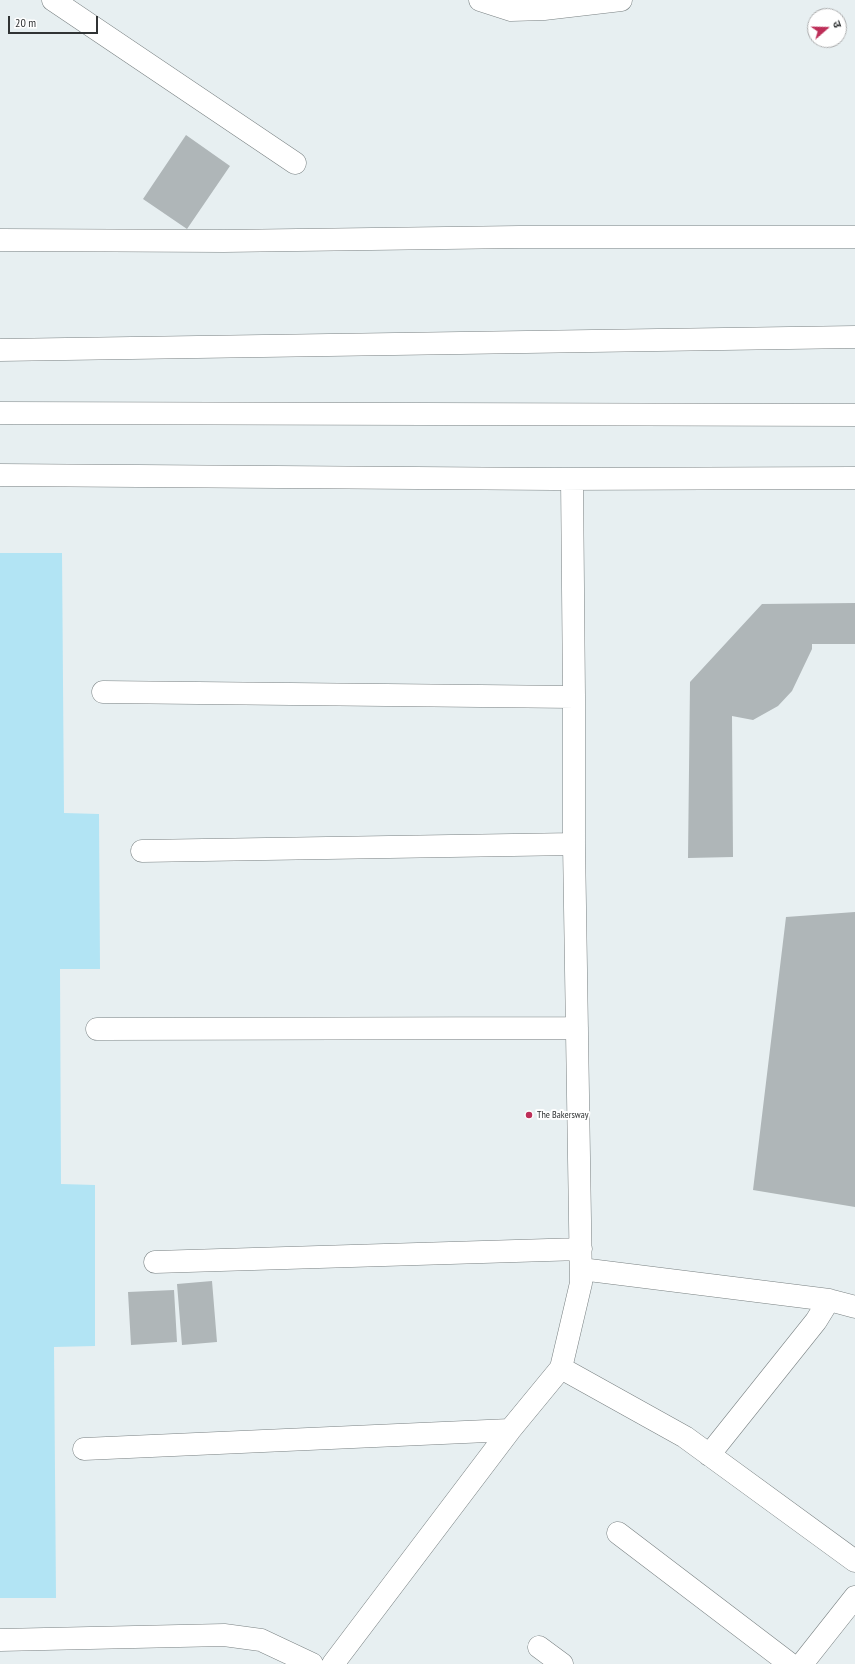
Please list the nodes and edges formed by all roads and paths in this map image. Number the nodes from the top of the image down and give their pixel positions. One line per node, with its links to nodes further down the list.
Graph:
1 (54, 0): 4 (street)
2 (480, 0): 3 (street)
3 (621, 0)
4 (295, 163)
5 (855, 237): 6 (street)
6 (0, 240)
7 (855, 337): 8 (street)
8 (0, 350)
9 (0, 413): 10 (street)
10 (855, 415)
11 (0, 475): 13 (street)
12 (855, 478): 13 (street)
13 (572, 479): 15 (street)
14 (103, 692): 15 (street)
15 (574, 697): 16 (street)
16 (574, 844): 17 (street); 18 (street)
17 (142, 851)
18 (577, 1028): 19 (street); 20 (street)
19 (97, 1029)
20 (581, 1259): 21 (street); 22 (street); 24 (street)
21 (154, 1262)
22 (829, 1300): 23 (street); 27 (street)
23 (855, 1307)
24 (562, 1368): 25 (street); 27 (street)
25 (510, 1430): 26 (street); 34 (street)
26 (84, 1449)
27 (709, 1455): 29 (street)
28 (618, 1534): 36 (street)
29 (855, 1561)
30 (855, 1597): 37 (street)
31 (0, 1640): 33 (street)
32 (539, 1647): 35 (street)
33 (312, 1664)
34 (333, 1664)
35 (562, 1664)
36 (790, 1664)
37 (802, 1664)

